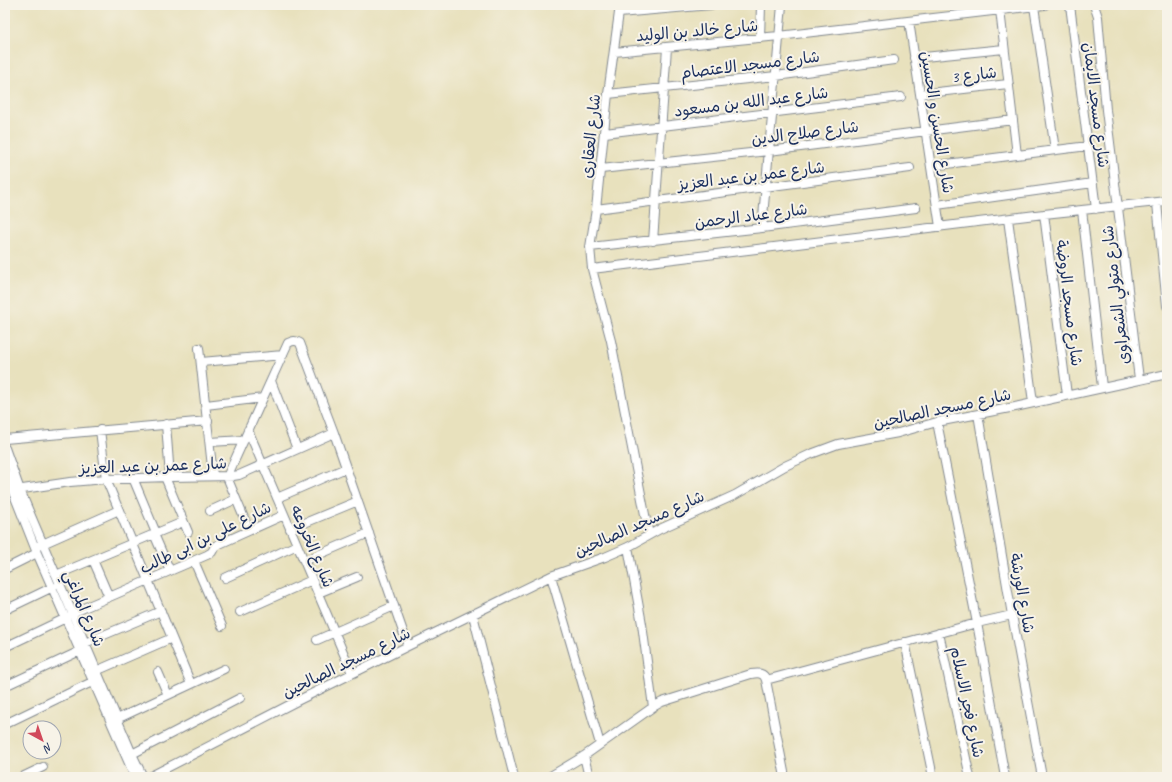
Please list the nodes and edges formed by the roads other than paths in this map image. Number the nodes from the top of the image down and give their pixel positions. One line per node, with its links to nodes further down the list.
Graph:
1 (711, 5): 8 (street)
2 (761, 5): 12 (street)
3 (782, 5): 11 (street)
4 (1045, 5): 7 (street, شارع خالد بن الوليد)
5 (1070, 5): 29 (street, شارع مسجد الايمان)
6 (1094, 5): 43 (street, شارع متولي الشعراوى)
7 (1034, 6): 9 (street, شارع خالد بن الوليد); 30 (street)
8 (619, 9): 15 (street, شارع العقارى)
9 (1000, 10): 10 (street, شارع خالد بن الوليد); 14 (street)
10 (909, 21): 11 (street, شارع خالد بن الوليد); 16 (street, شارع الحسن و الحسين)
11 (779, 36): 12 (street, شارع خالد بن الوليد); 18 (street)
12 (760, 38): 13 (street, شارع خالد بن الوليد)
13 (667, 48): 15 (street, شارع خالد بن الوليد); 20 (street)
14 (1004, 49): 16 (street); 19 (street)
15 (614, 52): 21 (street, شارع العقارى)
16 (914, 58): 22 (street, شارع الحسن و الحسين)
17 (894, 60): 18 (street, شارع مسجد الاعتصام)
18 (776, 76): 20 (street, شارع مسجد الاعتصام); 24 (street)
19 (1008, 84): 22 (street, شارع 3); 25 (street)
20 (664, 88): 21 (street, شارع مسجد الاعتصام); 26 (street)
21 (608, 94): 28 (street, شارع العقارى)
22 (920, 94): 27 (street, شارع الحسن و الحسين)
23 (901, 97): 24 (street, شارع عبد الله بن مسعود)
24 (772, 113): 26 (street, شارع عبد الله بن مسعود); 31 (street)
25 (1013, 120): 27 (street, شارع صلاح الدين); 32 (street)
26 (661, 126): 28 (street, شارع عبد الله بن مسعود); 33 (street)
27 (926, 131): 31 (street, شارع صلاح الدين); 34 (street, شارع الحسن و الحسين)
28 (605, 133): 36 (street, شارع العقارى)
29 (1088, 146): 30 (street); 37 (street, شارع مسجد الايمان)
30 (1056, 150): 32 (street)
31 (769, 151): 33 (street, شارع صلاح الدين); 38 (street)
32 (1017, 155): 34 (street)
33 (658, 163): 36 (street, شارع صلاح الدين); 39 (street)
34 (931, 166): 42 (street, شارع الحسن و الحسين)
35 (910, 168): 38 (street, شارع عمر بن عبد العزيز)
36 (601, 169): 45 (street, شارع العقارى)
37 (1093, 183): 42 (street); 46 (street, شارع مسجد الايمان)
38 (766, 187): 39 (street, شارع عمر بن عبد العزيز); 51 (street)
39 (656, 201): 45 (street, شارع عمر بن عبد العزيز); 52 (street)
40 (1167, 201): 41 (street)
41 (1157, 202): 43 (street); 55 (street)
42 (937, 205): 50 (street, شارع الحسن و الحسين)
43 (1118, 207): 46 (street); 60 (street, شارع متولي الشعراوى)
44 (916, 208): 51 (street, شارع عباد الرحمن)
45 (596, 209): 53 (street, شارع العقارى)
46 (1096, 209): 47 (street)
47 (1082, 210): 48 (street); 62 (street)
48 (1044, 214): 49 (street); 63 (street, شارع مسجد الروضة)
49 (1008, 219): 50 (street); 65 (street)
50 (940, 227): 54 (street)
51 (762, 228): 52 (street, شارع عباد الرحمن)
52 (652, 241): 53 (street, شارع عباد الرحمن)
53 (590, 247): 54 (street, شارع العقارى)
54 (592, 269): 100 (street, شارع العقارى)
55 (1167, 306)
56 (199, 348): 58 (street)
57 (283, 355): 58 (street); 61 (street); 73 (street)
58 (201, 362): 66 (street)
59 (1167, 374): 60 (street, شارع مسجد الصالحين)
60 (1139, 379): 62 (street, شارع مسجد الصالحين)
61 (271, 381): 64 (street); 78 (street)
62 (1102, 387): 63 (street, شارع مسجد الصالحين)
63 (1067, 395): 65 (street, شارع مسجد الصالحين)
64 (263, 398): 66 (street); 72 (street)
65 (1033, 402): 67 (street, شارع مسجد الصالحين)
66 (206, 405): 68 (street)
67 (978, 414): 69 (street, شارع مسجد الصالحين); 125 (street, شارع الورشة)
68 (208, 421): 70 (street); 76 (street)
69 (937, 422): 100 (street, شارع مسجد الصالحين); 126 (street)
70 (166, 424): 71 (street); 83 (street)
71 (100, 430): 74 (street); 86 (street)
72 (248, 430): 75 (street); 79 (street, شارع الخروعه)
73 (334, 433): 78 (street, شارع عمر بن عبد العزيز); 80 (street)
74 (5, 439)
75 (244, 440): 76 (street); 84 (street)
76 (210, 442): 82 (street)
77 (5, 448): 87 (street, شارع المراغي)
78 (297, 449): 79 (street, شارع عمر بن عبد العزيز)
79 (263, 464): 84 (street, شارع عمر بن عبد العزيز); 88 (street, شارع الخروعه)
80 (346, 468): 88 (street); 90 (street)
81 (5, 472): 87 (street, شارع المراغي)
82 (213, 476): 83 (street, شارع عمر بن عبد العزيز); 84 (street, شارع عمر بن عبد العزيز)
83 (168, 477): 85 (street, شارع عمر بن عبد العزيز); 94 (street)
84 (227, 477): 89 (street)
85 (132, 478): 86 (street, شارع عمر بن عبد العزيز); 98 (street)
86 (106, 479): 87 (street, شارع عمر بن عبد العزيز); 91 (street)
87 (16, 490): 104 (street, شارع المراغي)
88 (277, 498): 93 (street, شارع الخروعه)
89 (236, 499): 92 (street); 96 (street)
90 (358, 501): 95 (street); 99 (street)
91 (119, 510): 101 (street); 104 (street)
92 (210, 511)
93 (284, 515): 95 (street, شارع الخروعه); 96 (street, شارع على بن ابى طالب)
94 (183, 522): 97 (street); 98 (street)
95 (290, 529): 102 (street, شارع الخروعه)
96 (249, 530): 106 (street, شارع على بن ابى طالب)
97 (188, 532)
98 (155, 533): 101 (street); 109 (street)
99 (369, 534): 107 (street); 119 (street)
100 (649, 535): 103 (street, شارع مسجد الصالحين)
101 (133, 543): 105 (street); 114 (street)
102 (297, 545): 107 (street, شارع الخروعه); 113 (street)
103 (628, 547): 111 (street, شارع مسجد الصالحين); 147 (street)
104 (38, 548): 108 (street); 110 (street, شارع المراغي); 116 (street, شارع المراغي)
105 (93, 560): 110 (street); 118 (street)
106 (194, 561): 109 (street, شارع على بن ابى طالب); 127 (street)
107 (304, 561): 115 (street, شارع الخروعه)
108 (5, 569)
109 (170, 571): 114 (street, شارع على بن ابى طالب)
110 (56, 575): 123 (street, شارع المراغي)
111 (552, 576): 124 (street, شارع مسجد الصالحين); 150 (street)
112 (357, 577): 117 (street)
113 (225, 578)
114 (148, 580): 118 (street, شارع على بن ابى طالب); 121 (street)
115 (312, 580): 117 (street, شارع الخروعه); 122 (street)
116 (53, 587): 120 (street); 123 (street, شارع المراغي)
117 (318, 593): 128 (street, شارع الخروعه)
118 (109, 597): 123 (street, شارع على بن ابى طالب)
119 (394, 606): 128 (street); 134 (street)
120 (5, 610)
121 (161, 611): 130 (street); 133 (street)
122 (240, 612)
123 (69, 615): 133 (street, شارع المراغي); 135 (street, شارع على بن ابى طالب); 136 (street, شارع المراغي)
124 (473, 615): 134 (street, شارع مسجد الصالحين); 158 (street)
125 (1012, 615): 126 (street); 165 (street, شارع الورشة)
126 (977, 623): 129 (street); 164 (street)
127 (222, 626)
128 (335, 632): 131 (street); 140 (street, شارع الخروعه)
129 (938, 633): 132 (street); 163 (street, شارع فجر الاسلام)
130 (172, 638): 138 (street); 143 (street)
131 (317, 640)
132 (905, 642): 141 (street); 162 (street)
133 (85, 643): 138 (street, شارع المراغي)
134 (408, 646): 140 (street, شارع مسجد الصالحين)
135 (5, 647)
136 (80, 651): 142 (street, شارع المراغي); 144 (street)
137 (224, 669): 143 (street)
138 (96, 671): 148 (street, شارع المراغي)
139 (158, 672): 145 (street)
140 (352, 673): 157 (street, شارع مسجد الصالحين)
141 (766, 680): 147 (street); 161 (street)
142 (94, 681): 149 (street); 155 (street, شارع المراغي)
143 (192, 684): 145 (street)
144 (5, 686)
145 (168, 696): 148 (street)
146 (240, 698): 151 (street)
147 (653, 707): 150 (street)
148 (117, 719): 151 (street, شارع المراغي)
149 (5, 724)
150 (600, 744): 152 (street)
151 (132, 754): 155 (street, شارع المراغي)
152 (584, 756): 159 (street); 160 (street)
153 (43, 768): 154 (street)
154 (33, 775): 156 (street)
155 (136, 776)
156 (22, 777)
157 (149, 777)
158 (514, 777)
159 (551, 777)
160 (589, 777)
161 (785, 777)
162 (933, 777)
163 (970, 777)
164 (1005, 777)
165 (1042, 777)

